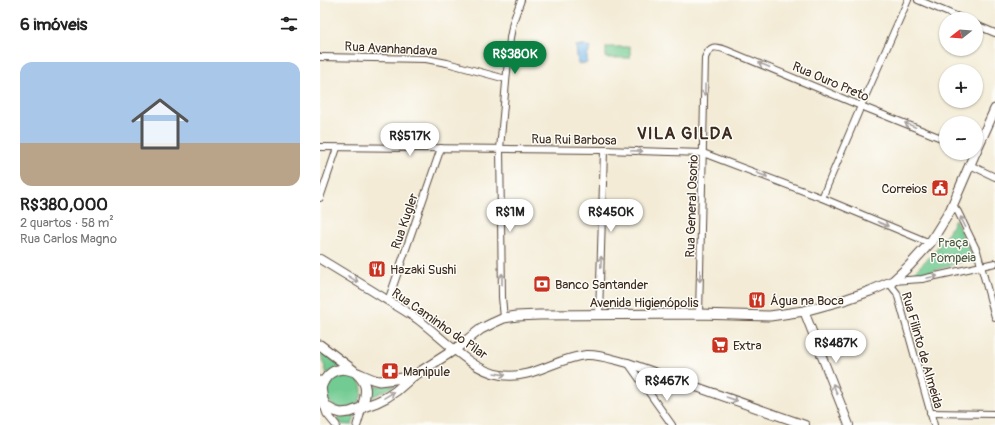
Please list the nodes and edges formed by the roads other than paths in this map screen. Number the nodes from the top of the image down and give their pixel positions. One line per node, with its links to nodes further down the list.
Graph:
1 (521, 0): 9 (street)
2 (908, 0): 10 (street)
3 (918, 0): 4 (street)
4 (946, 12)
5 (983, 28): 6 (street)
6 (995, 33)
7 (708, 51): 10 (street, Rua Ouro Preto, one-way to 7); 19 (street, Rua General Osorio, one-way to 19)
8 (320, 57): 9 (street, Rua Avanhandava)
9 (506, 79): 17 (street)
10 (861, 106): 13 (street, Rua Ouro Preto, one-way to 10); 24 (street)
11 (995, 109): 12 (main road)
12 (983, 136)
13 (939, 137)
14 (320, 147): 15 (street, Rua Rui Barbosa)
15 (337, 148): 16 (street, Rua Rui Barbosa); 23 (street)
16 (440, 148): 17 (street, Rua Rui Barbosa); 31 (street, Rua Kugler)
17 (500, 149): 18 (street, Rua Rui Barbosa); 36 (street, one-way to 17)
18 (604, 150): 19 (street, Rua Rui Barbosa, one-way to 19); 34 (street, one-way to 18)
19 (703, 153): 24 (street, Rua Rui Barbosa, one-way to 24); 33 (street, Rua General Osorio, one-way to 33)
20 (972, 160): 21 (main road)
21 (970, 165): 22 (street); 25 (main road)
22 (995, 177)
23 (320, 198)
24 (822, 198): 26 (street, Rua Rui Barbosa, one-way to 26)
25 (952, 204): 26 (main road); 29 (street, one-way to 25)
26 (930, 244): 30 (main road)
27 (320, 259): 31 (main road, Rua Caminho do Pilar, one-way to 31)
28 (995, 263): 29 (street, Avenida Higienópolis)
29 (982, 266): 30 (street, Avenida Higienópolis, one-way to 29); 35 (street)
30 (891, 282): 32 (main road, Avenida Higienópolis); 47 (street, Rua Filinto de Almeida)
31 (388, 301): 38 (main road, Rua Caminho do Pilar)
32 (804, 311): 33 (main road, Avenida Higienópolis); 53 (main road, one-way to 32)
33 (699, 314): 34 (main road, Avenida Higienópolis)
34 (599, 315): 36 (main road, Avenida Higienópolis)
35 (995, 317)
36 (504, 318): 38 (main road, Avenida Higienópolis)
37 (320, 346): 40 (main road)
38 (454, 350): 39 (main road, Rua Caminho do Pilar, one-way to 39); 42 (main road, Avenida Higienópolis)
39 (628, 363): 41 (main road, Rua Caminho do Pilar); 44 (street)
40 (356, 372): 42 (main road, Avenida Higienópolis); 43 (main road); 46 (main road)
41 (657, 374): 44 (street); 52 (main road, Rua Caminho do Pilar, one-way to 52)
42 (412, 377): 46 (main road, Avenida Higienópolis, one-way to 42)
43 (320, 385): 45 (main road)
44 (647, 390): 51 (street)
45 (323, 400): 46 (main road); 50 (street)
46 (362, 408): 49 (street)
47 (930, 413): 48 (street); 54 (street, Rua Filinto de Almeida)
48 (995, 414)
49 (360, 423)
50 (336, 425)
51 (672, 425)
52 (805, 425)
53 (849, 425)
54 (934, 425)

